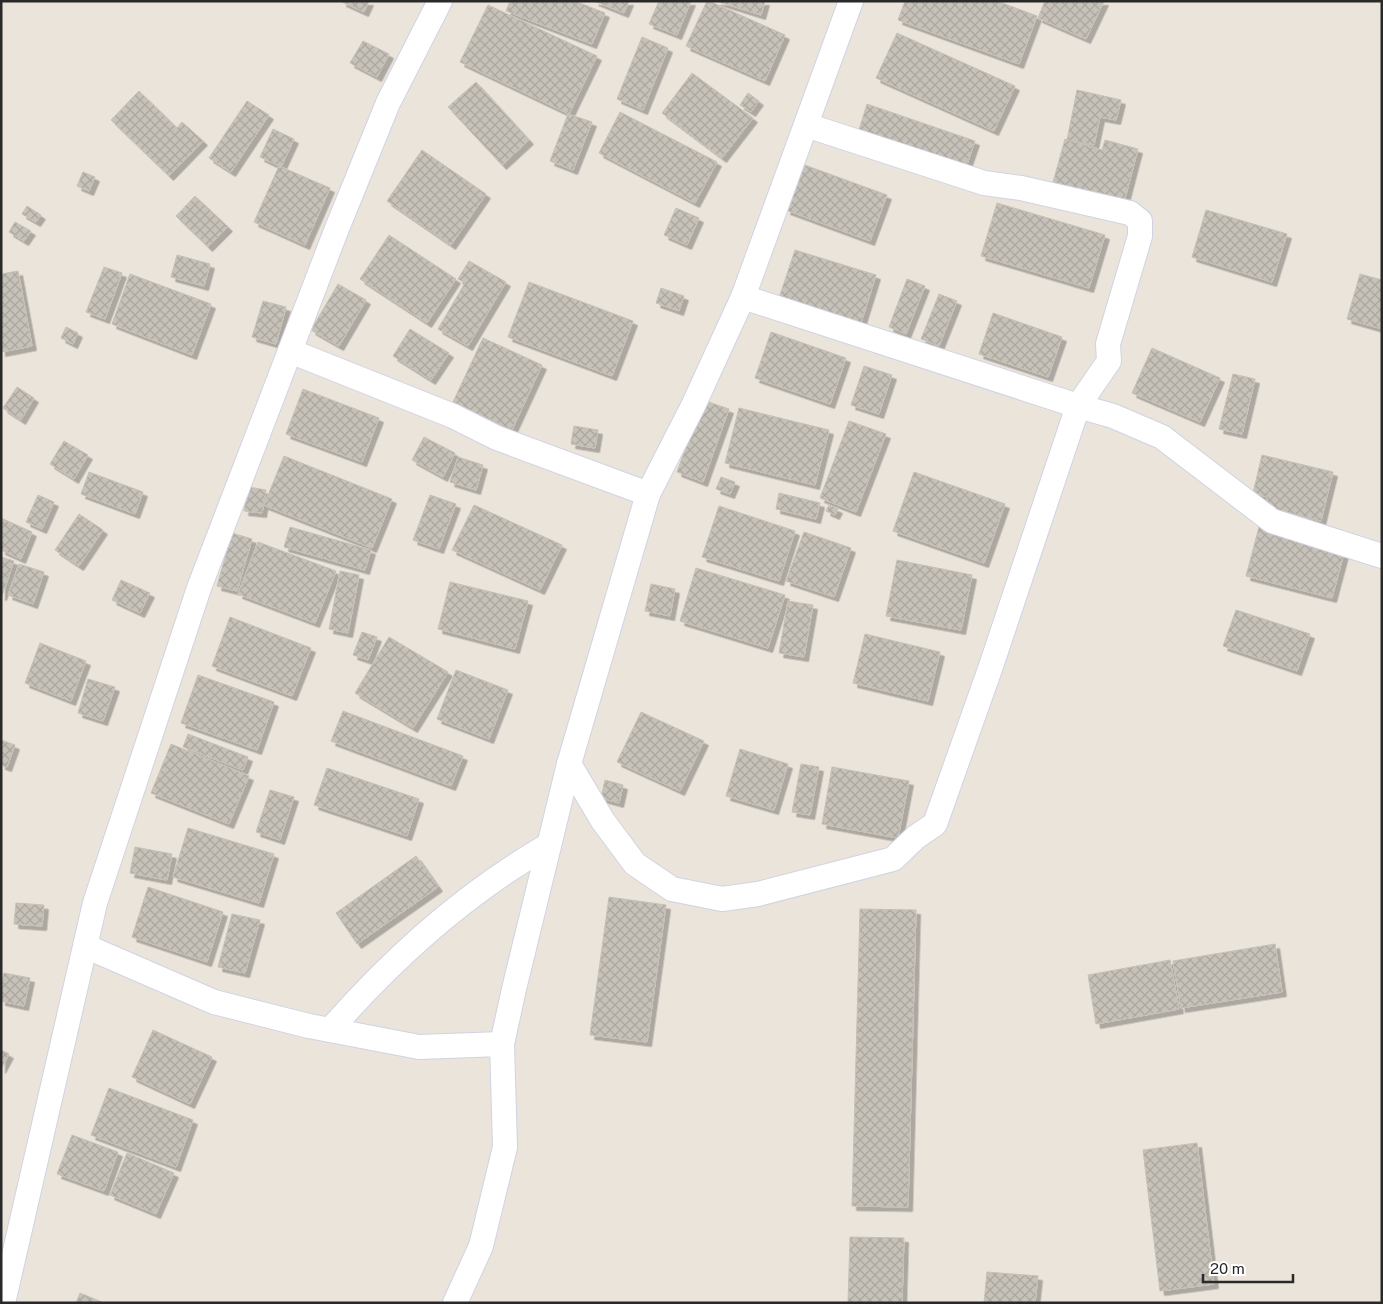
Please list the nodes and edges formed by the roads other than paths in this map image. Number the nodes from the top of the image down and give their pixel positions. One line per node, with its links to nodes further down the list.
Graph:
1 (440, 1): 5 (street)
2 (850, 1): 3 (street)
3 (806, 125): 4 (street); 6 (street)
4 (743, 297): 6 (street); 7 (street)
5 (290, 351): 7 (street); 11 (street)
6 (1078, 406): 8 (street); 9 (street)
7 (648, 494): 9 (street)
8 (1382, 556)
9 (569, 764): 10 (street)
10 (549, 845): 12 (street); 13 (street)
11 (85, 946): 12 (street); 14 (street)
12 (330, 1030): 13 (street)
13 (502, 1044): 15 (street)
14 (3, 1303)
15 (455, 1303)

